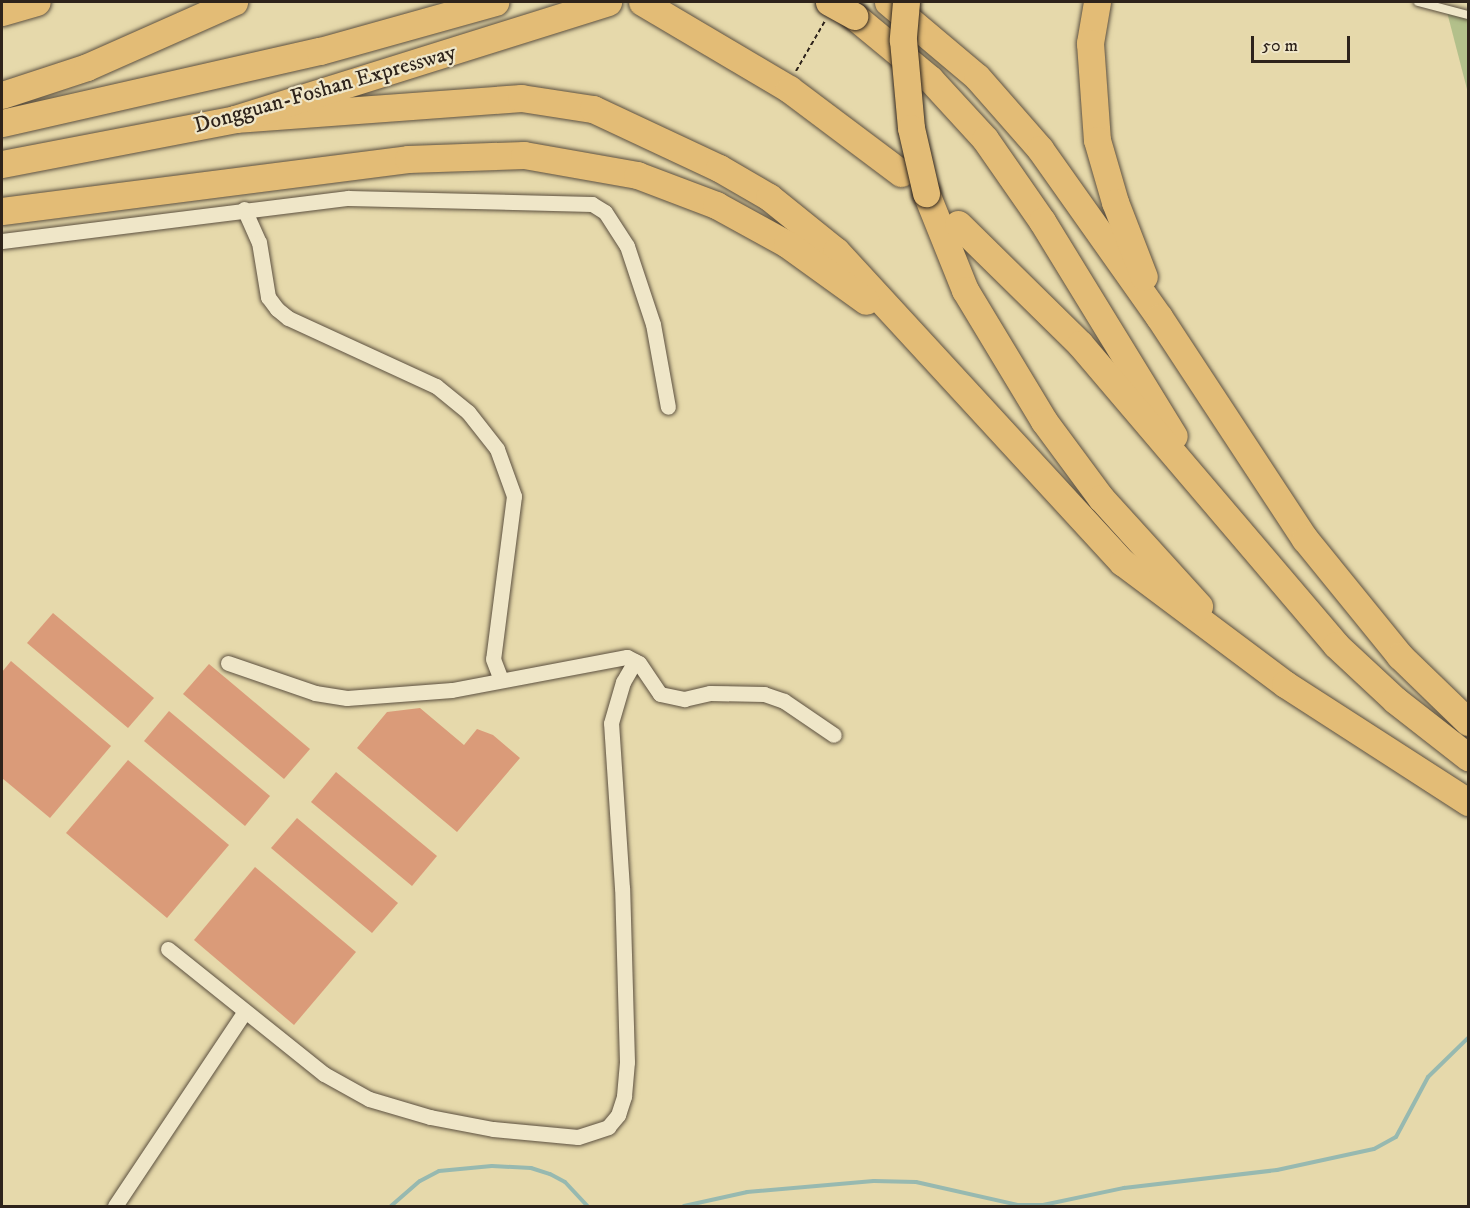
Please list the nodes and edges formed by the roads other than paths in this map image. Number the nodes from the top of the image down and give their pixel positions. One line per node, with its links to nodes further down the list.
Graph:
1 (37, 2): 11 (highway)
2 (226, 2): 13 (highway)
3 (234, 2): 13 (highway)
4 (495, 2): 17 (highway, Dongguan-Foshan Expressway)
5 (608, 2): 16 (highway, Dongguan-Foshan Expressway)
6 (642, 2): 19 (highway)
7 (888, 2): 24 (highway)
8 (906, 2): 28 (highway, bridge)
9 (1097, 2): 24 (highway)
10 (1418, 2): 14 (lane)
11 (2, 12)
12 (837, 12): 27 (highway)
13 (202, 15): 15 (highway)
14 (1468, 15)
15 (2, 95)
16 (235, 119): 18 (highway, Dongguan-Foshan Expressway); 25 (highway)
17 (2, 123)
18 (2, 164)
19 (901, 173)
20 (244, 209): 23 (street); 26 (street); 31 (street)
21 (2, 211): 25 (highway)
22 (958, 224): 27 (highway)
23 (2, 241)
24 (1159, 317): 32 (highway)
25 (941, 363): 28 (highway)
26 (668, 407)
27 (1210, 496): 34 (highway)
28 (1249, 656): 35 (highway)
29 (635, 661): 31 (street); 33 (street); 37 (street)
30 (228, 663): 31 (street)
31 (501, 680)
32 (1462, 717)
33 (834, 735)
34 (1465, 754)
35 (1468, 802)
36 (168, 949): 37 (street)
37 (244, 1011): 38 (street)
38 (115, 1206)

